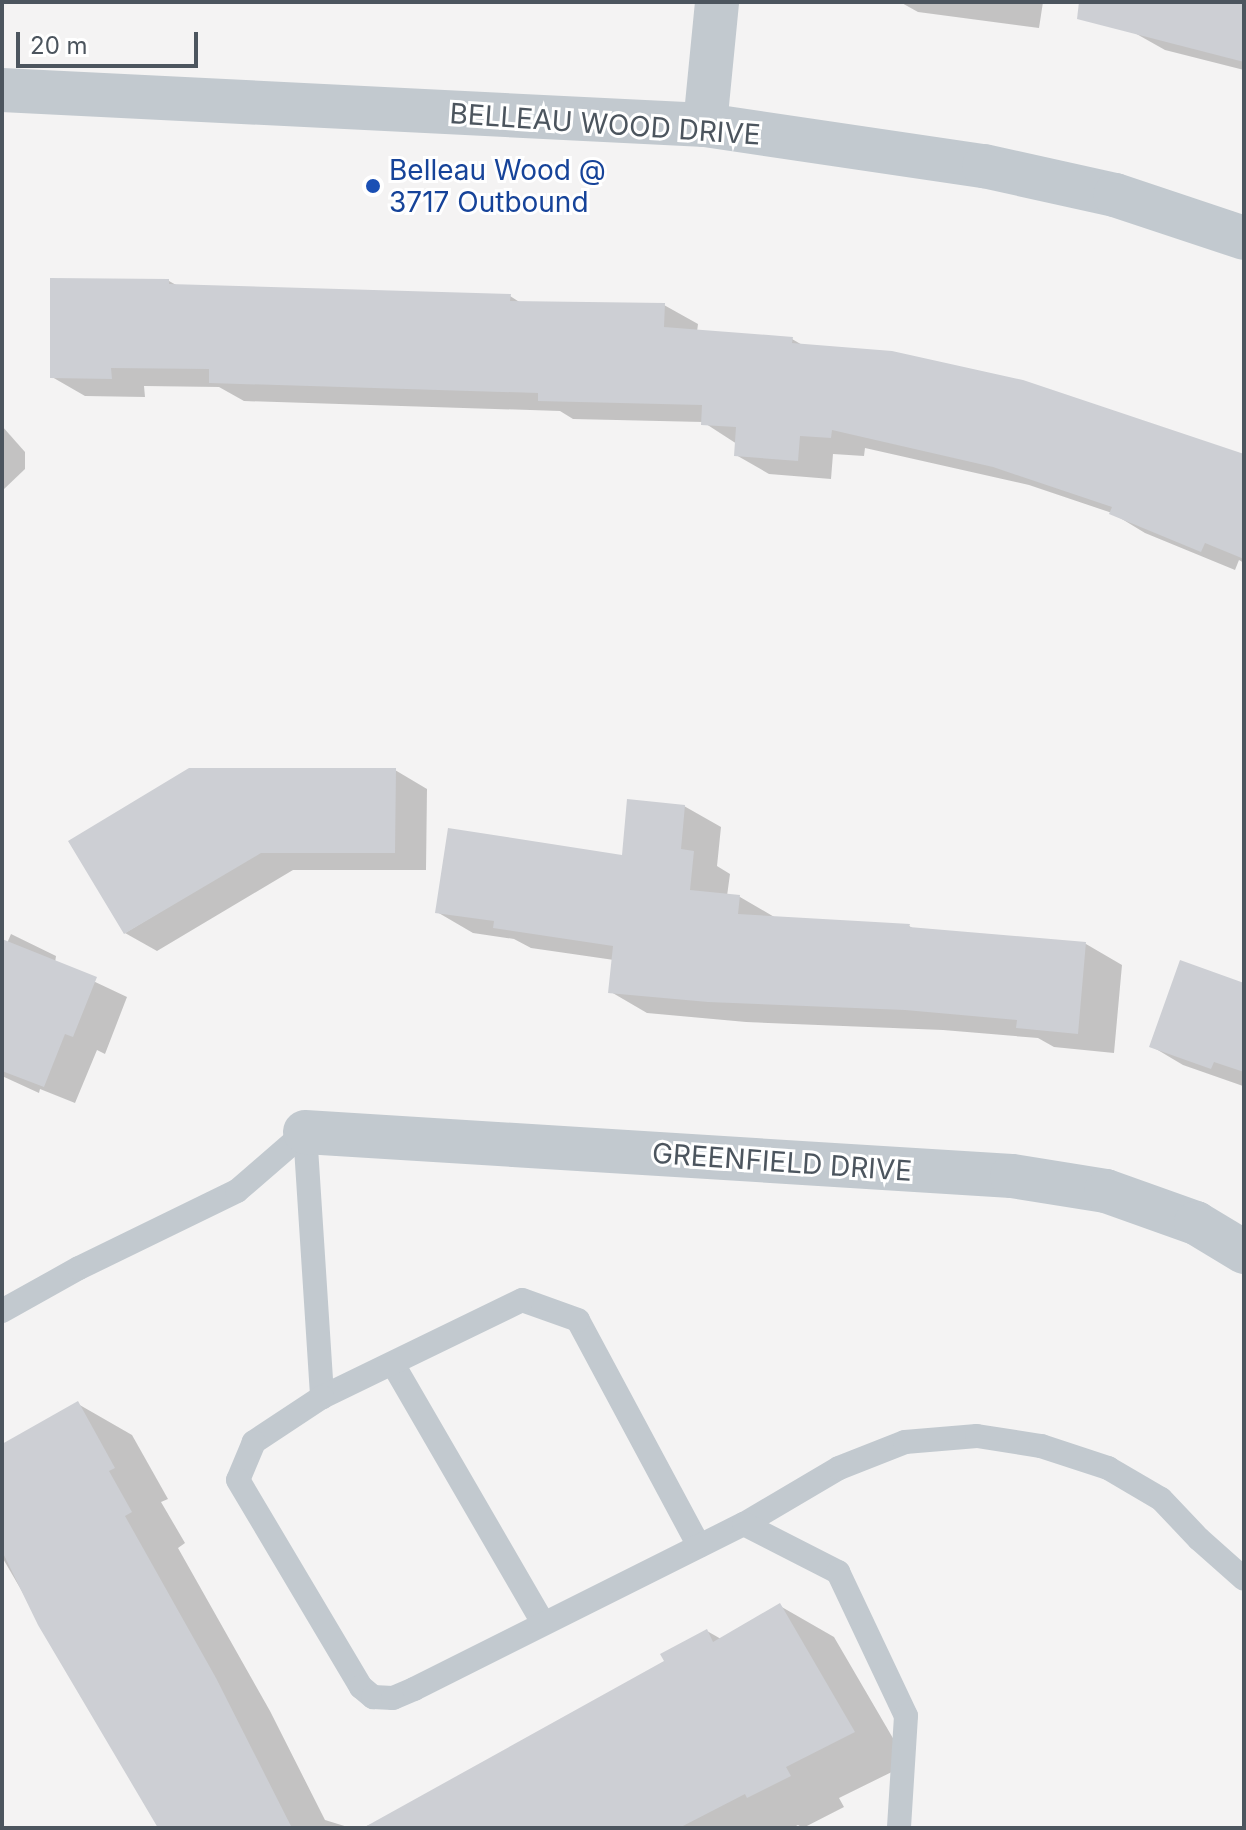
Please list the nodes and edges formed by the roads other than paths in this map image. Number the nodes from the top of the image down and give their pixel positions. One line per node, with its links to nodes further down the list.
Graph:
1 (717, 2): 3 (street)
2 (2, 90): 3 (street, BELLEAU WOOD DRIVE)
3 (705, 125): 4 (street, BELLEAU WOOD DRIVE)
4 (1244, 238)
5 (305, 1132): 6 (street, GREENFIELD DRIVE); 7 (lane); 9 (lane)
6 (1244, 1252)
7 (2, 1311)
8 (393, 1364): 9 (lane); 11 (lane); 13 (lane)
9 (322, 1397): 13 (lane)
10 (744, 1524): 11 (lane); 12 (lane); 14 (lane)
11 (699, 1546): 13 (lane)
12 (1244, 1579)
13 (543, 1623)
14 (899, 1828)

